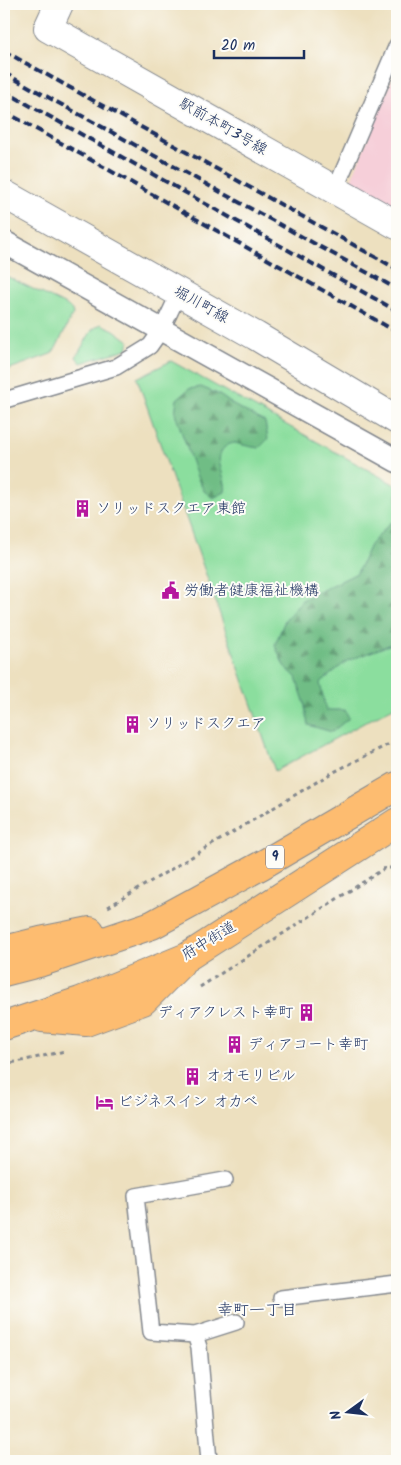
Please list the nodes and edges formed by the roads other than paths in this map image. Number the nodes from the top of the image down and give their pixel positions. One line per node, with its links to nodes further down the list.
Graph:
1 (53, 16): 3 (street, 駅前本町3号線)
2 (397, 45): 3 (lane)
3 (335, 190): 5 (street, 駅前本町3号線)
4 (4, 194): 7 (street, 堀川町線)
5 (397, 225)
6 (4, 242): 8 (street)
7 (179, 293): 8 (lane); 10 (street, 堀川町線)
8 (162, 329): 9 (lane); 11 (street)
9 (5, 400)
10 (397, 420)
11 (397, 462)
12 (397, 786): 14 (main road, 9)
13 (397, 822): 17 (main road, 府中街道 / 9)
14 (152, 925): 15 (main road, 9); 16 (main road, 9)
15 (4, 950)
16 (4, 972)
17 (4, 1026)
18 (225, 1180): 22 (lane)
19 (397, 1284): 20 (lane)
20 (281, 1298)
21 (236, 1322): 22 (lane)
22 (195, 1335): 23 (lane)
23 (209, 1461)

